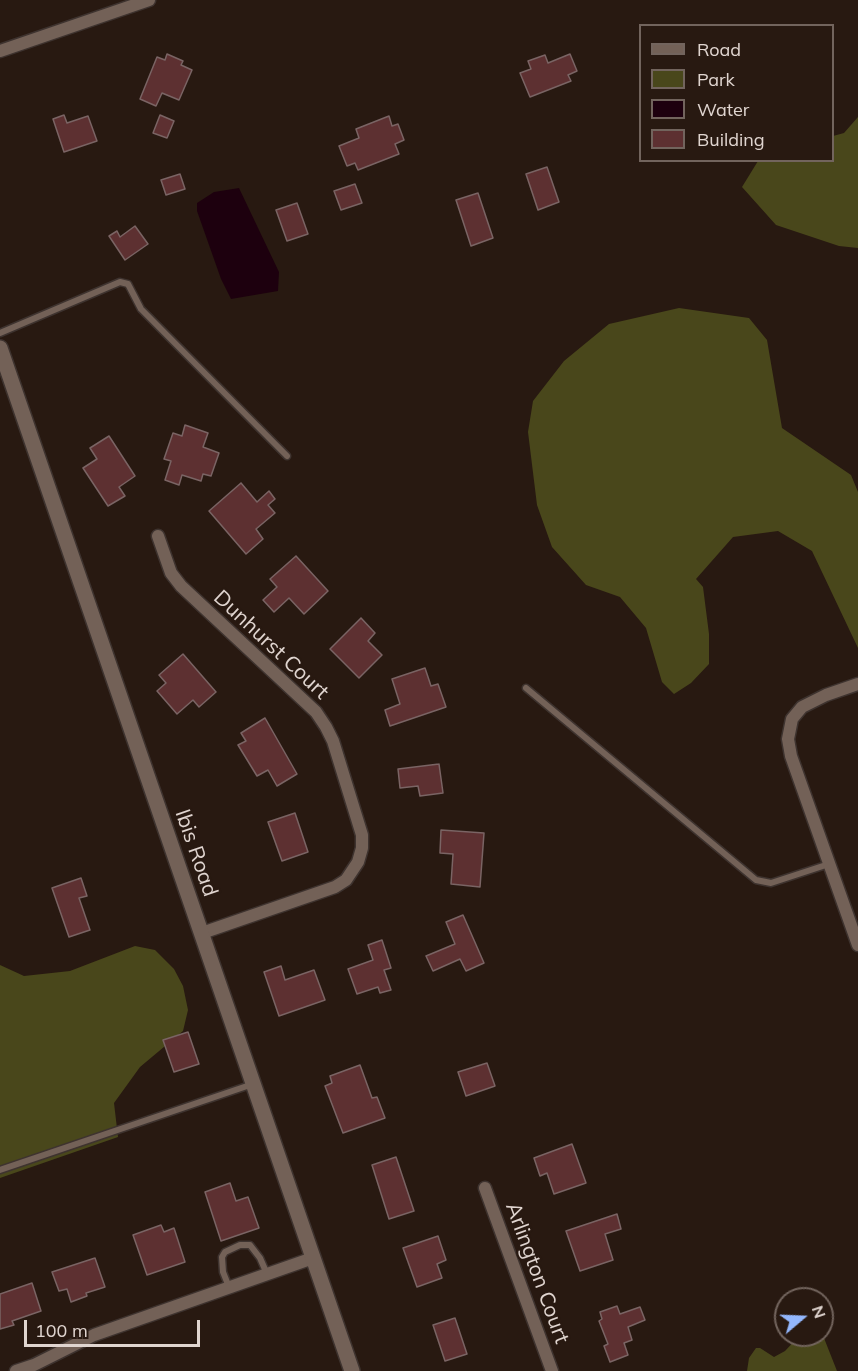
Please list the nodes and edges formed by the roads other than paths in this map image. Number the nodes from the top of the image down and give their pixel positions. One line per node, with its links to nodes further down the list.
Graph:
1 (149, 0): 2 (street)
2 (0, 51)
3 (0, 333): 5 (lane)
4 (0, 348): 10 (street, Ibis Road)
5 (287, 456)
6 (158, 536): 10 (street, Dunhurst Court)
7 (858, 684): 9 (street)
8 (526, 688): 9 (lane)
9 (829, 864): 11 (street)
10 (202, 933): 12 (street, Ibis Road)
11 (858, 945)
12 (253, 1084): 13 (lane); 15 (street, Ibis Road)
13 (0, 1170)
14 (485, 1188): 20 (street, Arlington Court)
15 (313, 1258): 16 (street); 19 (street, Ibis Road)
16 (267, 1274): 17 (street); 17 (lane)
17 (229, 1288): 18 (street)
18 (16, 1371)
19 (352, 1371)
20 (552, 1371)

